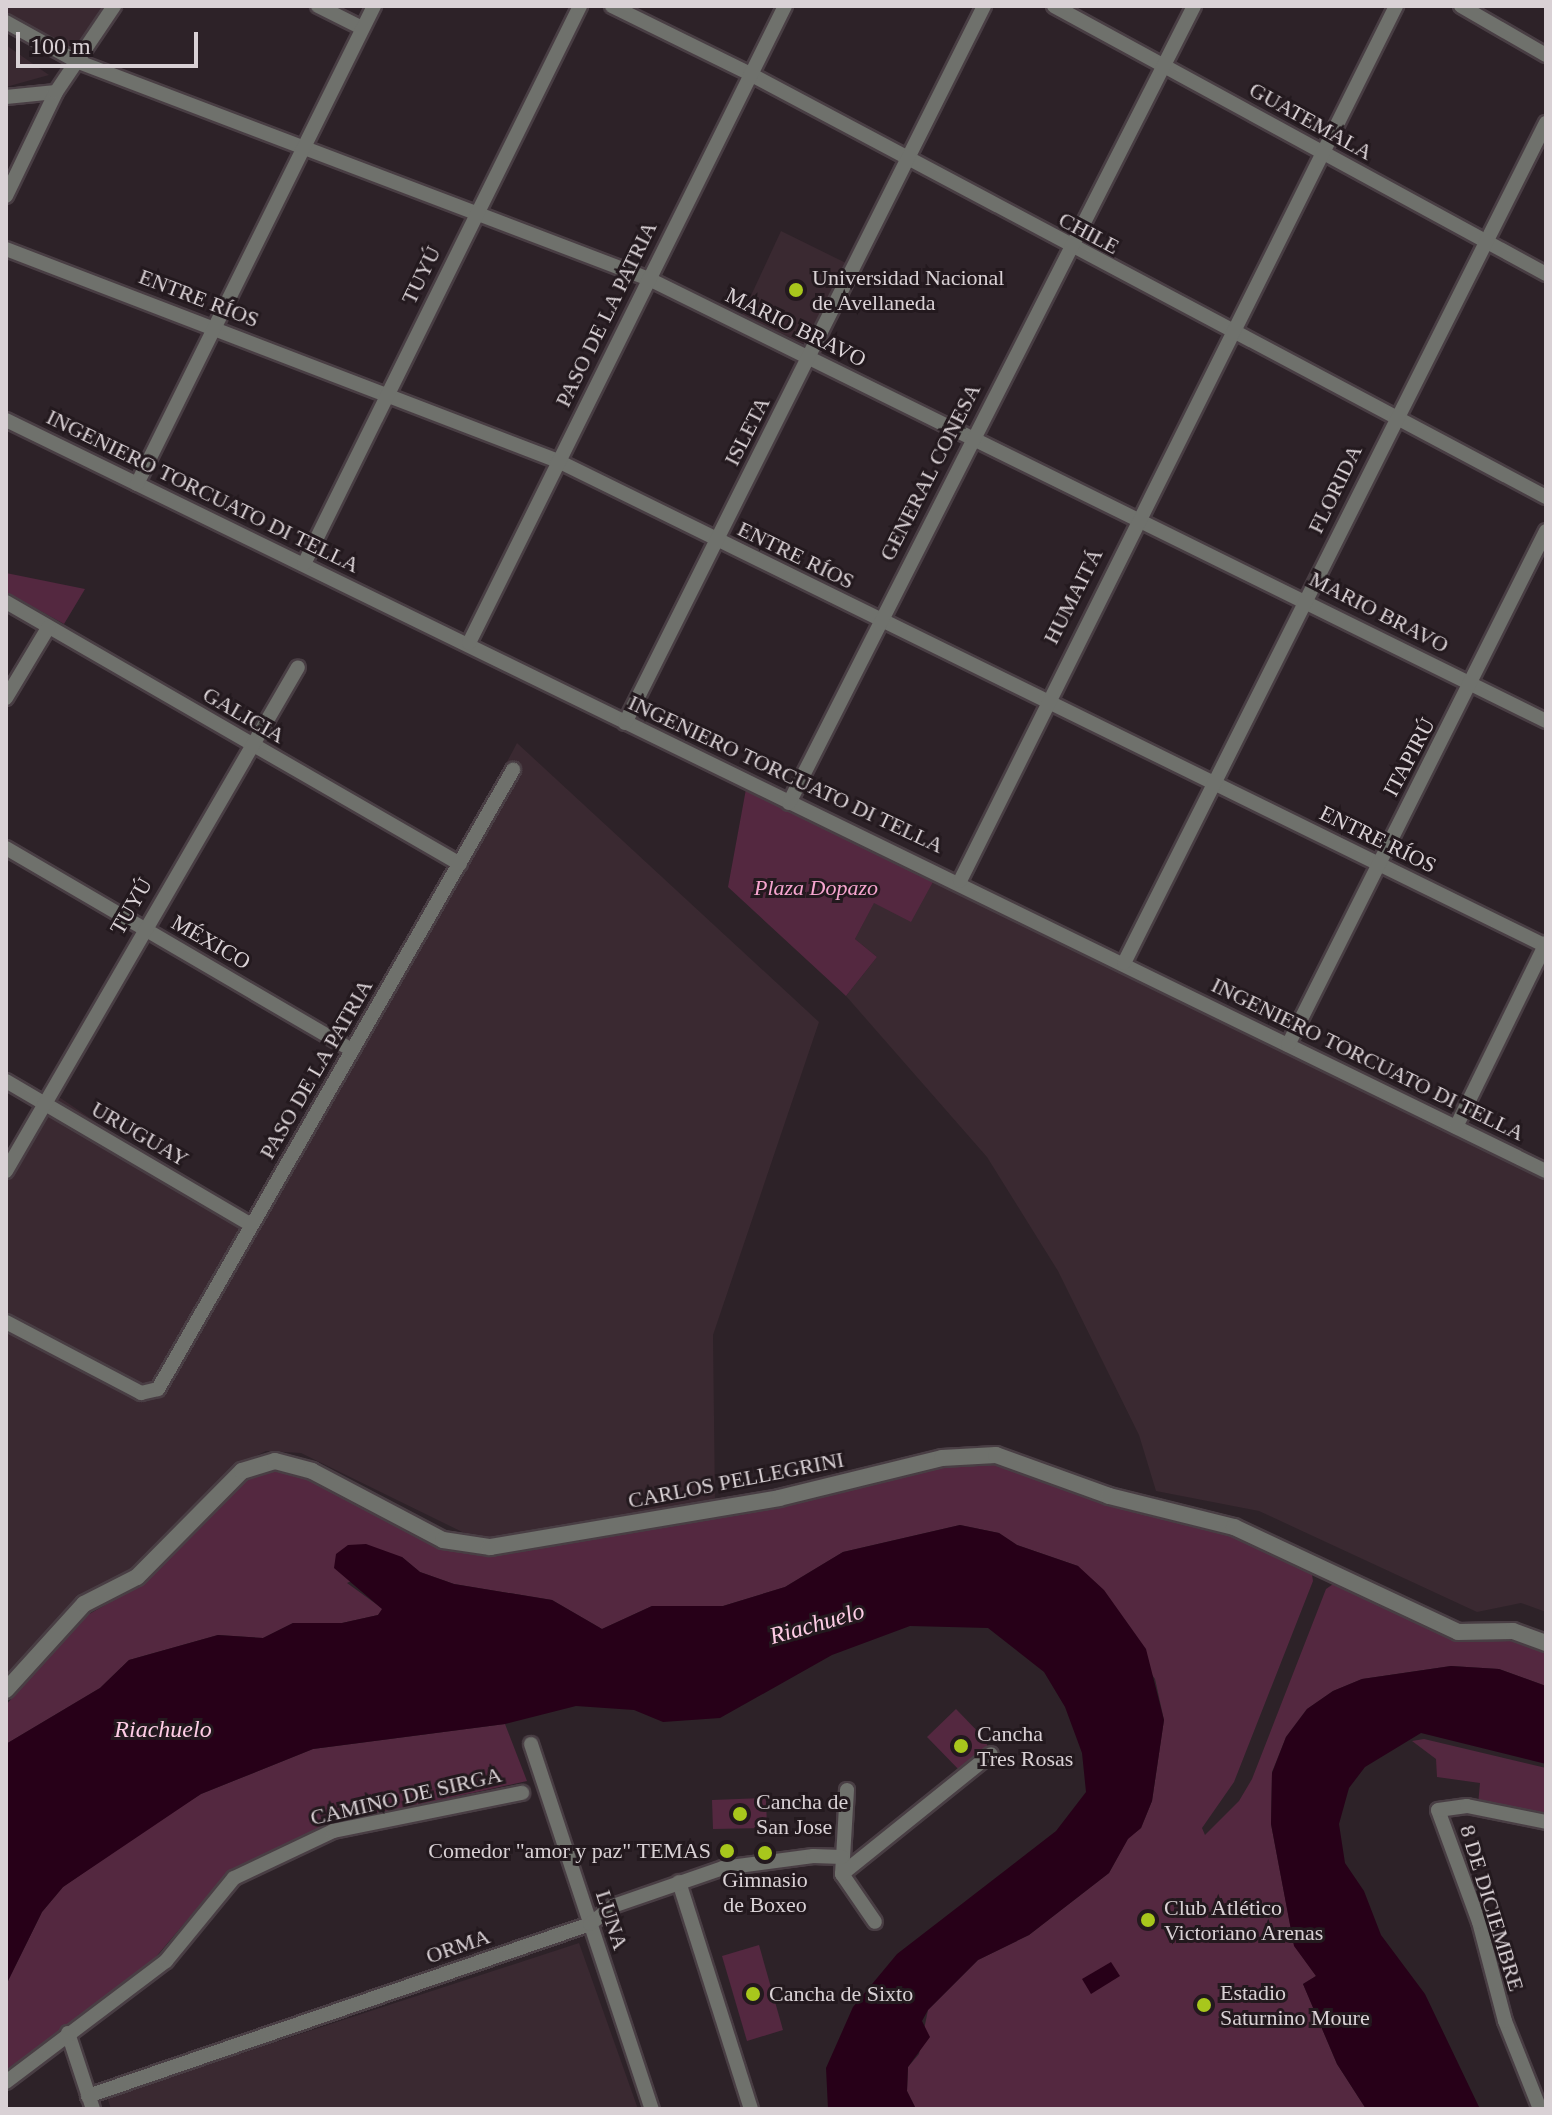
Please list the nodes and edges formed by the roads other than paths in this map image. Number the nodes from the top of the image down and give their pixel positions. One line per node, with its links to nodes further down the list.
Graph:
1 (114, 6): 15 (street)
2 (318, 6): 13 (street)
3 (374, 6): 13 (street)
4 (580, 6): 25 (street, TUYÚ)
5 (612, 6): 17 (street, CHILE)
6 (785, 6): 17 (street, PASO DE LA PATRIA)
7 (984, 6): 23 (street, ISLETA)
8 (1054, 6): 16 (street, GUATEMALA)
9 (1194, 6): 16 (street, GENERAL CONESA)
10 (1396, 6): 22 (street, HUMAITÁ)
11 (1461, 6): 14 (street)
12 (6, 22): 15 (street, MARIO BRAVO)
13 (362, 28): 21 (street)
14 (1546, 55)
15 (76, 61): 18 (street); 21 (street, MARIO BRAVO)
16 (1165, 64): 22 (street, GUATEMALA); 27 (street, GENERAL CONESA)
17 (750, 74): 23 (street, CHILE); 30 (street, PASO DE LA PATRIA)
18 (56, 92): 19 (street); 24 (street)
19 (6, 97)
20 (1546, 123): 26 (street, FLORIDA)
21 (303, 147): 25 (street, MARIO BRAVO); 31 (street)
22 (1322, 153): 26 (street, GUATEMALA); 32 (street, HUMAITÁ)
23 (906, 158): 27 (street, CHILE); 33 (street, ISLETA)
24 (6, 196)
25 (476, 214): 30 (street, MARIO BRAVO); 34 (street, TUYÚ)
26 (1486, 241): 29 (street, GUATEMALA); 35 (street, FLORIDA)
27 (1069, 247): 32 (street, CHILE); 37 (street, GENERAL CONESA)
28 (6, 249): 31 (street, ENTRE RÍOS)
29 (1546, 274)
30 (649, 279): 33 (street, MARIO BRAVO); 38 (street, PASO DE LA PATRIA)
31 (214, 327): 34 (street, ENTRE RÍOS); 39 (street)
32 (1231, 333): 35 (street, CHILE); 41 (street, HUMAITÁ)
33 (808, 359): 37 (street, MARIO BRAVO); 43 (street, ISLETA)
34 (386, 395): 38 (street, ENTRE RÍOS); 44 (street, TUYÚ)
35 (1395, 418): 40 (street, CHILE); 45 (street, FLORIDA)
36 (6, 420): 39 (street, INGENIERO TORCUATO DI TELLA)
37 (972, 438): 41 (street, MARIO BRAVO); 47 (street, GENERAL CONESA)
38 (558, 461): 43 (street, ENTRE RÍOS); 49 (street, PASO DE LA PATRIA)
39 (137, 484): 44 (street, INGENIERO TORCUATO DI TELLA)
40 (1546, 497)
41 (1136, 520): 45 (street, MARIO BRAVO); 53 (street, HUMAITÁ)
42 (1546, 531): 51 (street, ITAPIRÚ)
43 (716, 540): 47 (street, ENTRE RÍOS); 55 (street, ISLETA)
44 (304, 564): 49 (street, INGENIERO TORCUATO DI TELLA)
45 (1305, 598): 51 (street, MARIO BRAVO); 58 (street, FLORIDA)
46 (6, 602): 48 (street, GALICIA)
47 (880, 620): 53 (street, ENTRE RÍOS); 59 (street, GENERAL CONESA)
48 (48, 628): 52 (street); 56 (street, GALICIA)
49 (469, 643): 55 (street, INGENIERO TORCUATO DI TELLA)
50 (298, 667): 56 (street, TUYÚ)
51 (1471, 684): 54 (street, MARIO BRAVO); 62 (street, ITAPIRÚ)
52 (6, 698)
53 (1045, 702): 58 (street, ENTRE RÍOS); 63 (street, HUMAITÁ)
54 (1546, 721)
55 (625, 723): 59 (street, INGENIERO TORCUATO DI TELLA)
56 (251, 745): 61 (street, GALICIA); 64 (street, TUYÚ)
57 (513, 770): 61 (street, PASO DE LA PATRIA)
58 (1213, 783): 62 (street, ENTRE RÍOS); 66 (street, FLORIDA)
59 (789, 803): 63 (street, INGENIERO TORCUATO DI TELLA)
60 (6, 848): 64 (street, MÉXICO)
61 (460, 864): 68 (street, PASO DE LA PATRIA)
62 (1377, 864): 65 (street, ENTRE RÍOS); 67 (street, ITAPIRÚ)
63 (960, 881): 66 (street, INGENIERO TORCUATO DI TELLA)
64 (143, 928): 68 (street, MÉXICO); 70 (street, TUYÚ)
65 (1546, 945): 71 (street)
66 (1124, 963): 67 (street, INGENIERO TORCUATO DI TELLA)
67 (1288, 1045): 71 (street, INGENIERO TORCUATO DI TELLA)
68 (352, 1050): 74 (street, PASO DE LA PATRIA)
69 (6, 1081): 70 (street, URUGUAY)
70 (44, 1104): 72 (street, TUYÚ); 74 (street, URUGUAY)
71 (1456, 1127): 73 (street, INGENIERO TORCUATO DI TELLA)
72 (6, 1171)
73 (1546, 1171)
74 (251, 1225): 75 (street, PASO DE LA PATRIA)
75 (6, 1322)
76 (1546, 1643): 77 (street, CARLOS PELLEGRINI)
77 (6, 1690)
78 (531, 1744): 87 (street, LUNA)
79 (991, 1754): 84 (street)
80 (847, 1790): 83 (street)
81 (522, 1793): 88 (street, CAMINO DE SIRGA)
82 (1546, 1822): 93 (street, 8 DE DICIEMBRE)
83 (842, 1857): 84 (street); 85 (street, ORMA)
84 (842, 1874): 86 (street)
85 (679, 1882): 87 (street, ORMA); 92 (street)
86 (875, 1922)
87 (590, 1924): 90 (street, ORMA); 91 (street, LUNA)
88 (68, 2033): 89 (street, CAMINO DE SIRGA); 90 (street)
89 (6, 2082)
90 (91, 2102)
91 (652, 2109)
92 (751, 2109)
93 (1540, 2109)

